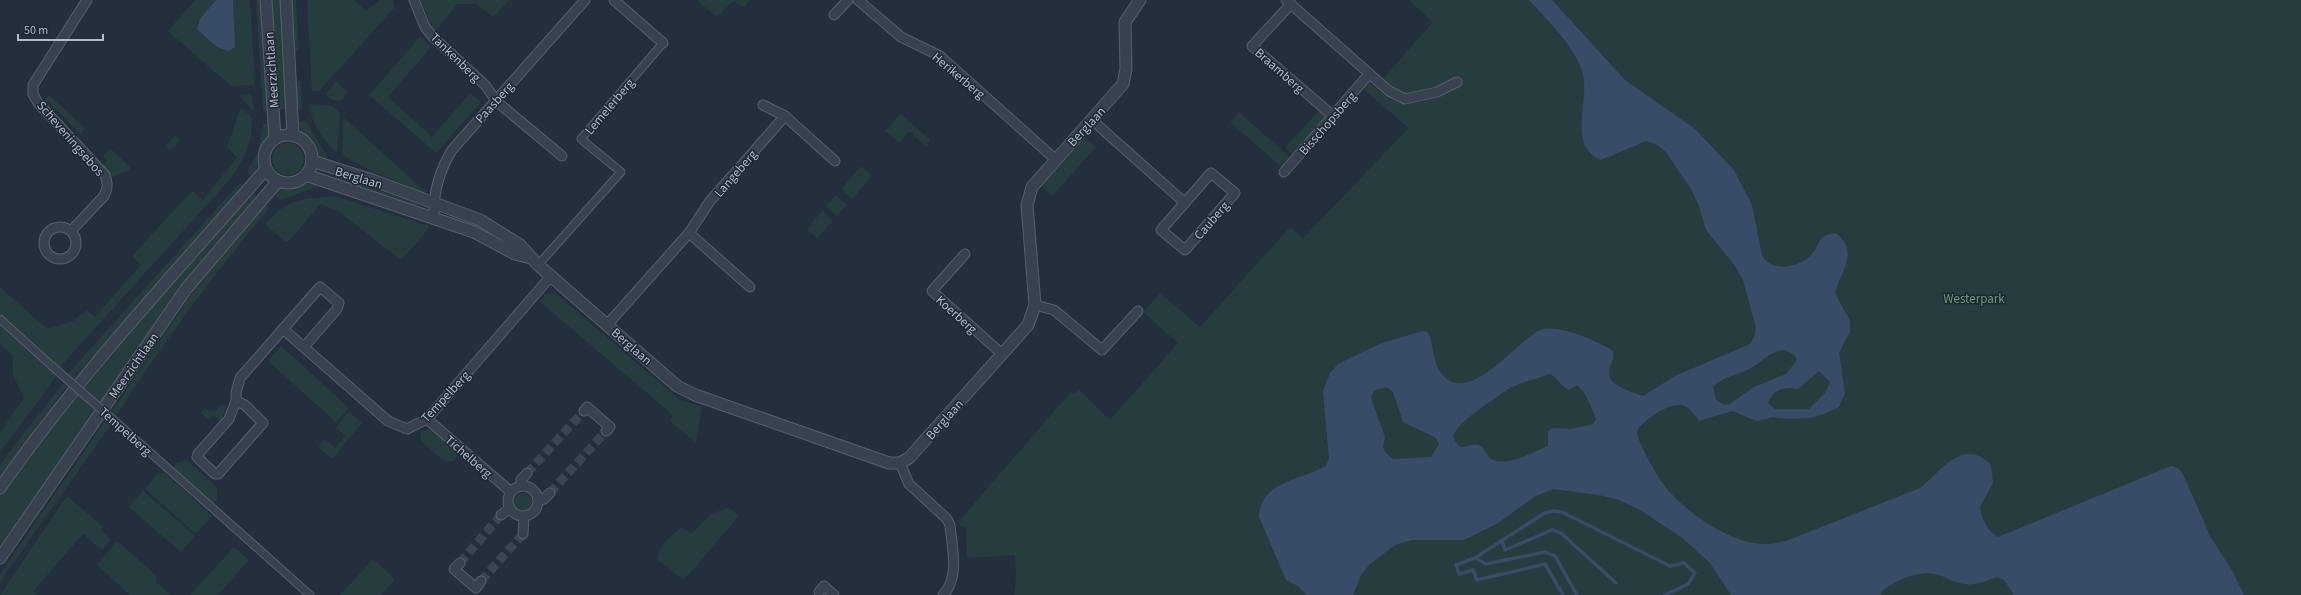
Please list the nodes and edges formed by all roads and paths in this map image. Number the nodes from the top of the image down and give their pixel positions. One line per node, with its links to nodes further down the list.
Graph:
1 (87, 0): 33 (street, Scheveningsebos)
2 (266, 0): 21 (street, Meerzichtlaan)
3 (286, 0): 20 (street, Meerzichtlaan)
4 (414, 0): 15 (street, Tankenberg)
5 (585, 0): 15 (street, Paasberg)
6 (614, 0): 12 (street, Lemelerberg)
7 (848, 0): 11 (street)
8 (858, 0): 23 (street, Herikerberg)
9 (1140, 0): 19 (street, Berglaan)
10 (1288, 2): 13 (street); 18 (street, Braamberg)
11 (834, 15)
12 (663, 42): 36 (street, Lemelerberg)
13 (1369, 74): 14 (street); 18 (street, Bisschopsberg)
14 (1457, 82)
15 (496, 102): 22 (street, Tankenberg); 30 (street, Paasberg)
16 (763, 105): 17 (street)
17 (785, 116): 25 (street); 34 (street, Langeberg)
18 (1333, 116): 27 (street, Bisschopsberg)
19 (1092, 120): 23 (street, Berglaan); 31 (street)
20 (293, 136): 21 (street); 24 (street)
21 (275, 139): 26 (street)
22 (562, 156)
23 (1055, 159): 39 (street, Berglaan)
24 (312, 161): 28 (street); 30 (street, Berglaan)
25 (835, 161)
26 (266, 169): 29 (street); 53 (street, Meerzichtlaan)
27 (1284, 172)
28 (306, 175): 29 (street); 32 (street, Berglaan)
29 (278, 181): 61 (street, Meerzichtlaan)
30 (434, 202): 32 (street, Paasberg); 36 (street, Berglaan)
31 (1185, 203): 31 (street, Cauberg)
32 (434, 218): 36 (street, Berglaan)
33 (72, 231)
34 (689, 233): 38 (street); 42 (street, Langeberg)
35 (965, 254): 45 (street, Koerberg)
36 (535, 261): 37 (street, Berglaan)
37 (551, 276): 42 (street, Berglaan); 48 (street, Tempelberg)
38 (750, 287)
39 (1035, 305): 40 (street); 45 (street, Berglaan)
40 (1138, 311)
41 (0, 319): 65 (street, Tempelberg, bridge)
42 (607, 325): 50 (street, Berglaan)
43 (283, 329): 44 (street, Tempelberg); 44 (street); 46 (street)
44 (304, 347): 48 (street, Tempelberg)
45 (1002, 354): 50 (street, Berglaan)
46 (236, 401): 46 (street)
47 (584, 410): 49 (street)
48 (427, 419): 54 (street, Tichelberg)
49 (606, 431)
50 (900, 463): 67 (street)
51 (527, 473): 52 (street)
52 (522, 486): 54 (street); 56 (street)
53 (0, 488)
54 (511, 492): 57 (street)
55 (550, 493): 56 (street)
56 (538, 500): 59 (street)
57 (510, 508): 58 (street); 59 (street)
58 (501, 515)
59 (524, 516): 60 (street)
60 (523, 534)
61 (0, 558)
62 (460, 563): 63 (street)
63 (481, 581)
64 (819, 592): 66 (street)
65 (310, 595)
66 (834, 595)
67 (943, 595)

